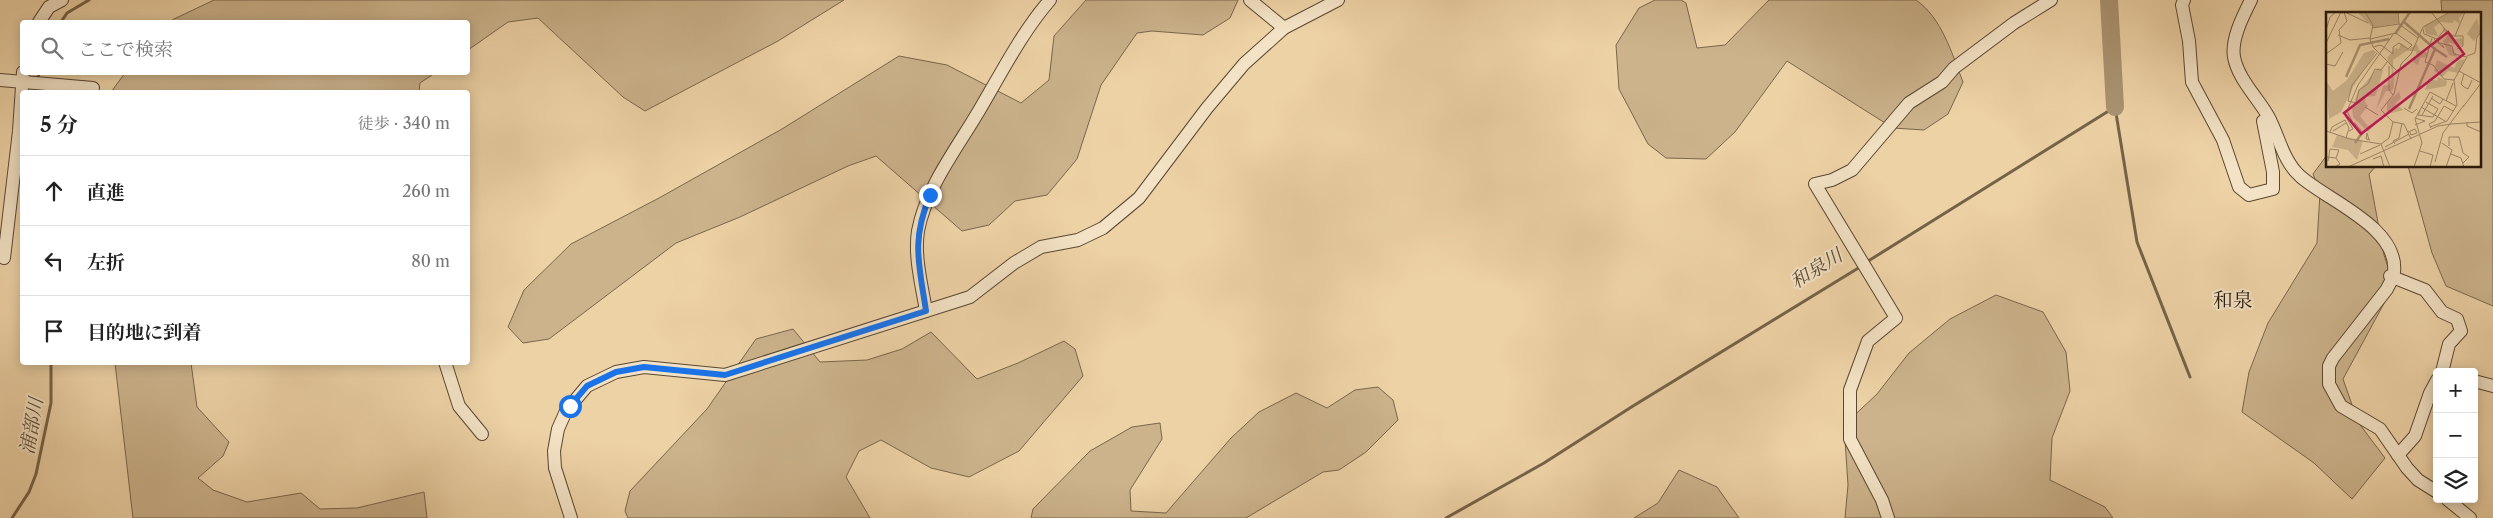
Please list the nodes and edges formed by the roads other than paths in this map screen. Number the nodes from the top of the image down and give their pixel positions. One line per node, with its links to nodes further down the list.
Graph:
1 (62, 0): 8 (street)
2 (1050, 0): 18 (street)
3 (1250, 0): 9 (street)
4 (1338, 0): 9 (street)
5 (2051, 0): 29 (street)
6 (2184, 0): 15 (street)
7 (2251, 0): 17 (street)
8 (39, 20)
9 (1284, 28): 18 (street)
10 (22, 77): 11 (street); 12 (street); 13 (street)
11 (0, 80)
12 (93, 88)
13 (21, 90)
14 (20, 114): 16 (street)
15 (2263, 121)
16 (4, 258)
17 (2392, 277): 20 (street); 25 (street)
18 (926, 311): 28 (street)
19 (446, 365): 24 (street)
20 (2443, 368)
21 (2478, 382): 22 (street)
22 (2493, 386)
23 (2433, 387): 25 (street)
24 (482, 434)
25 (2398, 455): 26 (street)
26 (2433, 489)
27 (2453, 503): 30 (street)
28 (571, 518)
29 (1888, 518)
30 (2470, 518)

